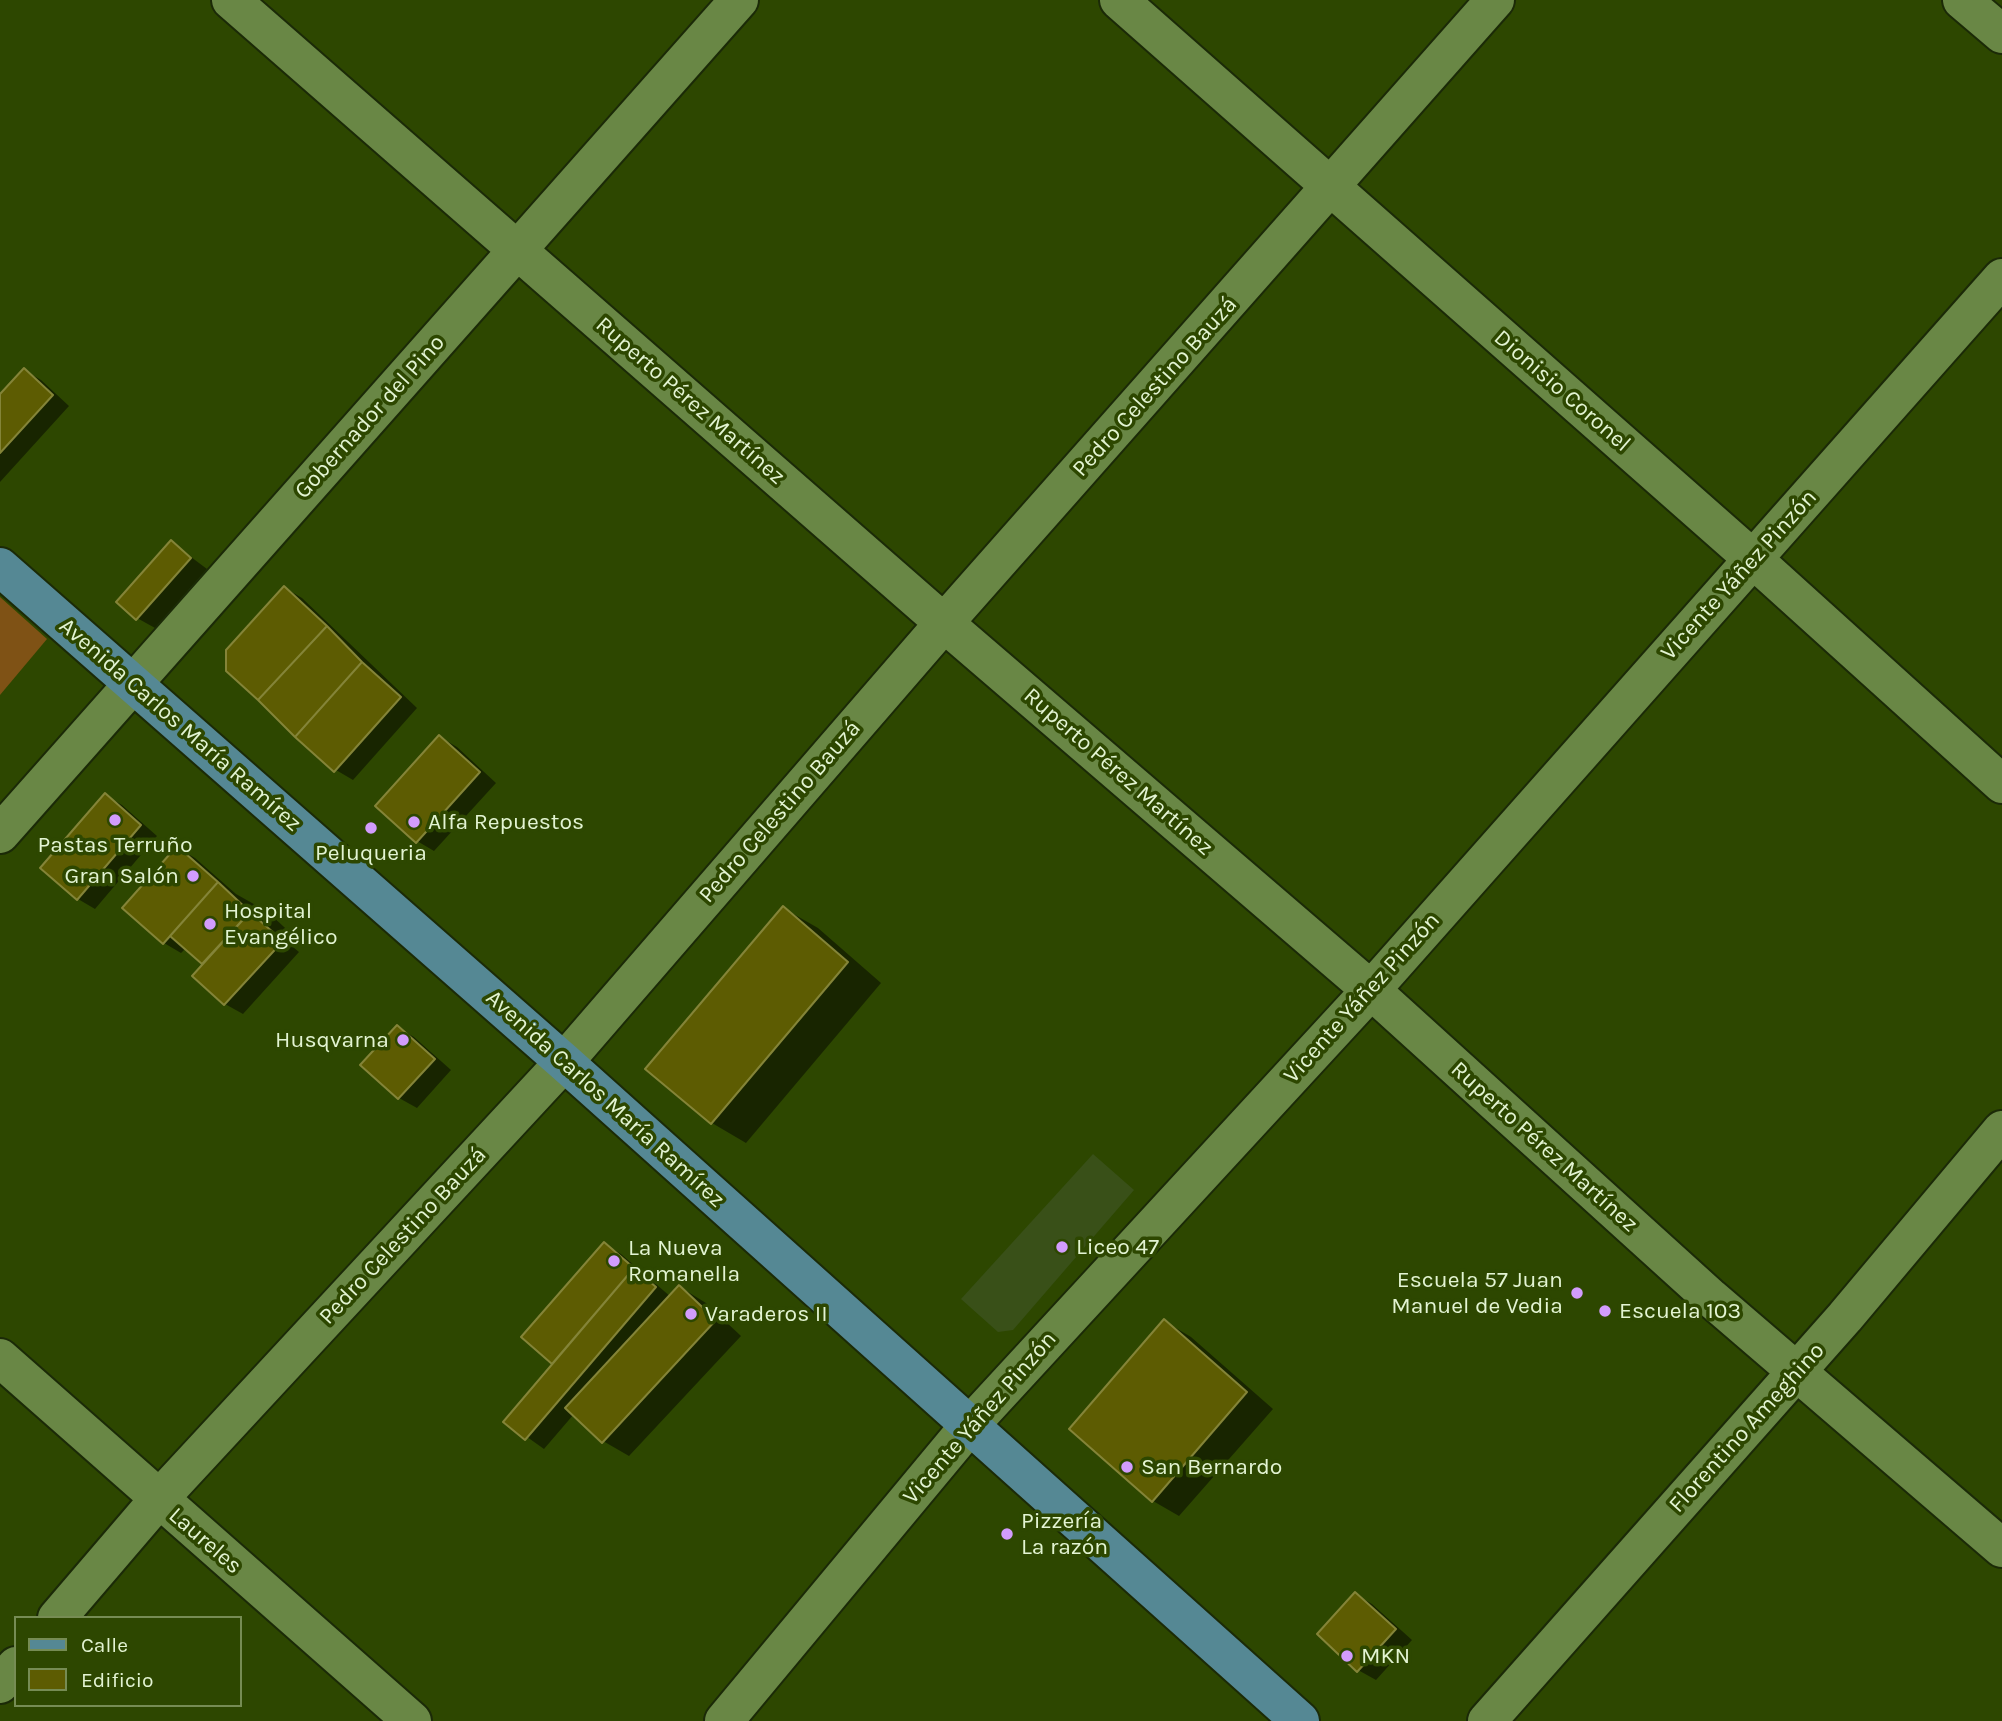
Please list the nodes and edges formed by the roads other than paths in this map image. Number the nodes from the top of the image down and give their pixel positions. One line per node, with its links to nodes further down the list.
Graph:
1 (231, 0): 8 (street, Ruperto Pérez Martínez)
2 (740, 0): 8 (street, Gobernador del Pino)
3 (1119, 0): 7 (street, Dionisio Coronel)
4 (1495, 0): 7 (street, Pedro Celestino Bauzá)
5 (1962, 0): 6 (street)
6 (2002, 33)
7 (1332, 188): 10 (street, Dionisio Coronel); 12 (street, Pedro Celestino Bauzá)
8 (519, 251): 12 (street, Ruperto Pérez Martínez); 13 (street, Gobernador del Pino)
9 (2002, 278): 10 (street, Vicente Yáñez Pinzón)
10 (1753, 559): 14 (street, Dionisio Coronel); 16 (street, Vicente Yáñez Pinzón)
11 (0, 567): 13 (main road, Avenida Carlos María Ramírez)
12 (944, 623): 16 (street, Ruperto Pérez Martínez); 17 (street, Pedro Celestino Bauzá)
13 (133, 683): 15 (street, Gobernador del Pino); 17 (main road, Avenida Carlos María Ramírez)
14 (2002, 784)
15 (0, 834)
16 (1371, 990): 20 (street, Ruperto Pérez Martínez); 21 (street, Vicente Yáñez Pinzón)
17 (564, 1062): 21 (main road, Avenida Carlos María Ramírez); 22 (street, Pedro Celestino Bauzá)
18 (2002, 1130): 20 (street, Florentino Ameghino)
19 (0, 1358): 22 (street, Laureles)
20 (1796, 1372): 23 (street, Ruperto Pérez Martínez); 30 (street, Florentino Ameghino)
21 (970, 1425): 28 (street, Vicente Yáñez Pinzón); 29 (main road, Avenida Carlos María Ramírez)
22 (158, 1500): 24 (street, Pedro Celestino Bauzá); 27 (street, Laureles)
23 (2002, 1548)
24 (59, 1616)
25 (14, 1668): 26 (street)
26 (0, 1684)
27 (412, 1721)
28 (724, 1721)
29 (1300, 1721)
30 (1487, 1721)

